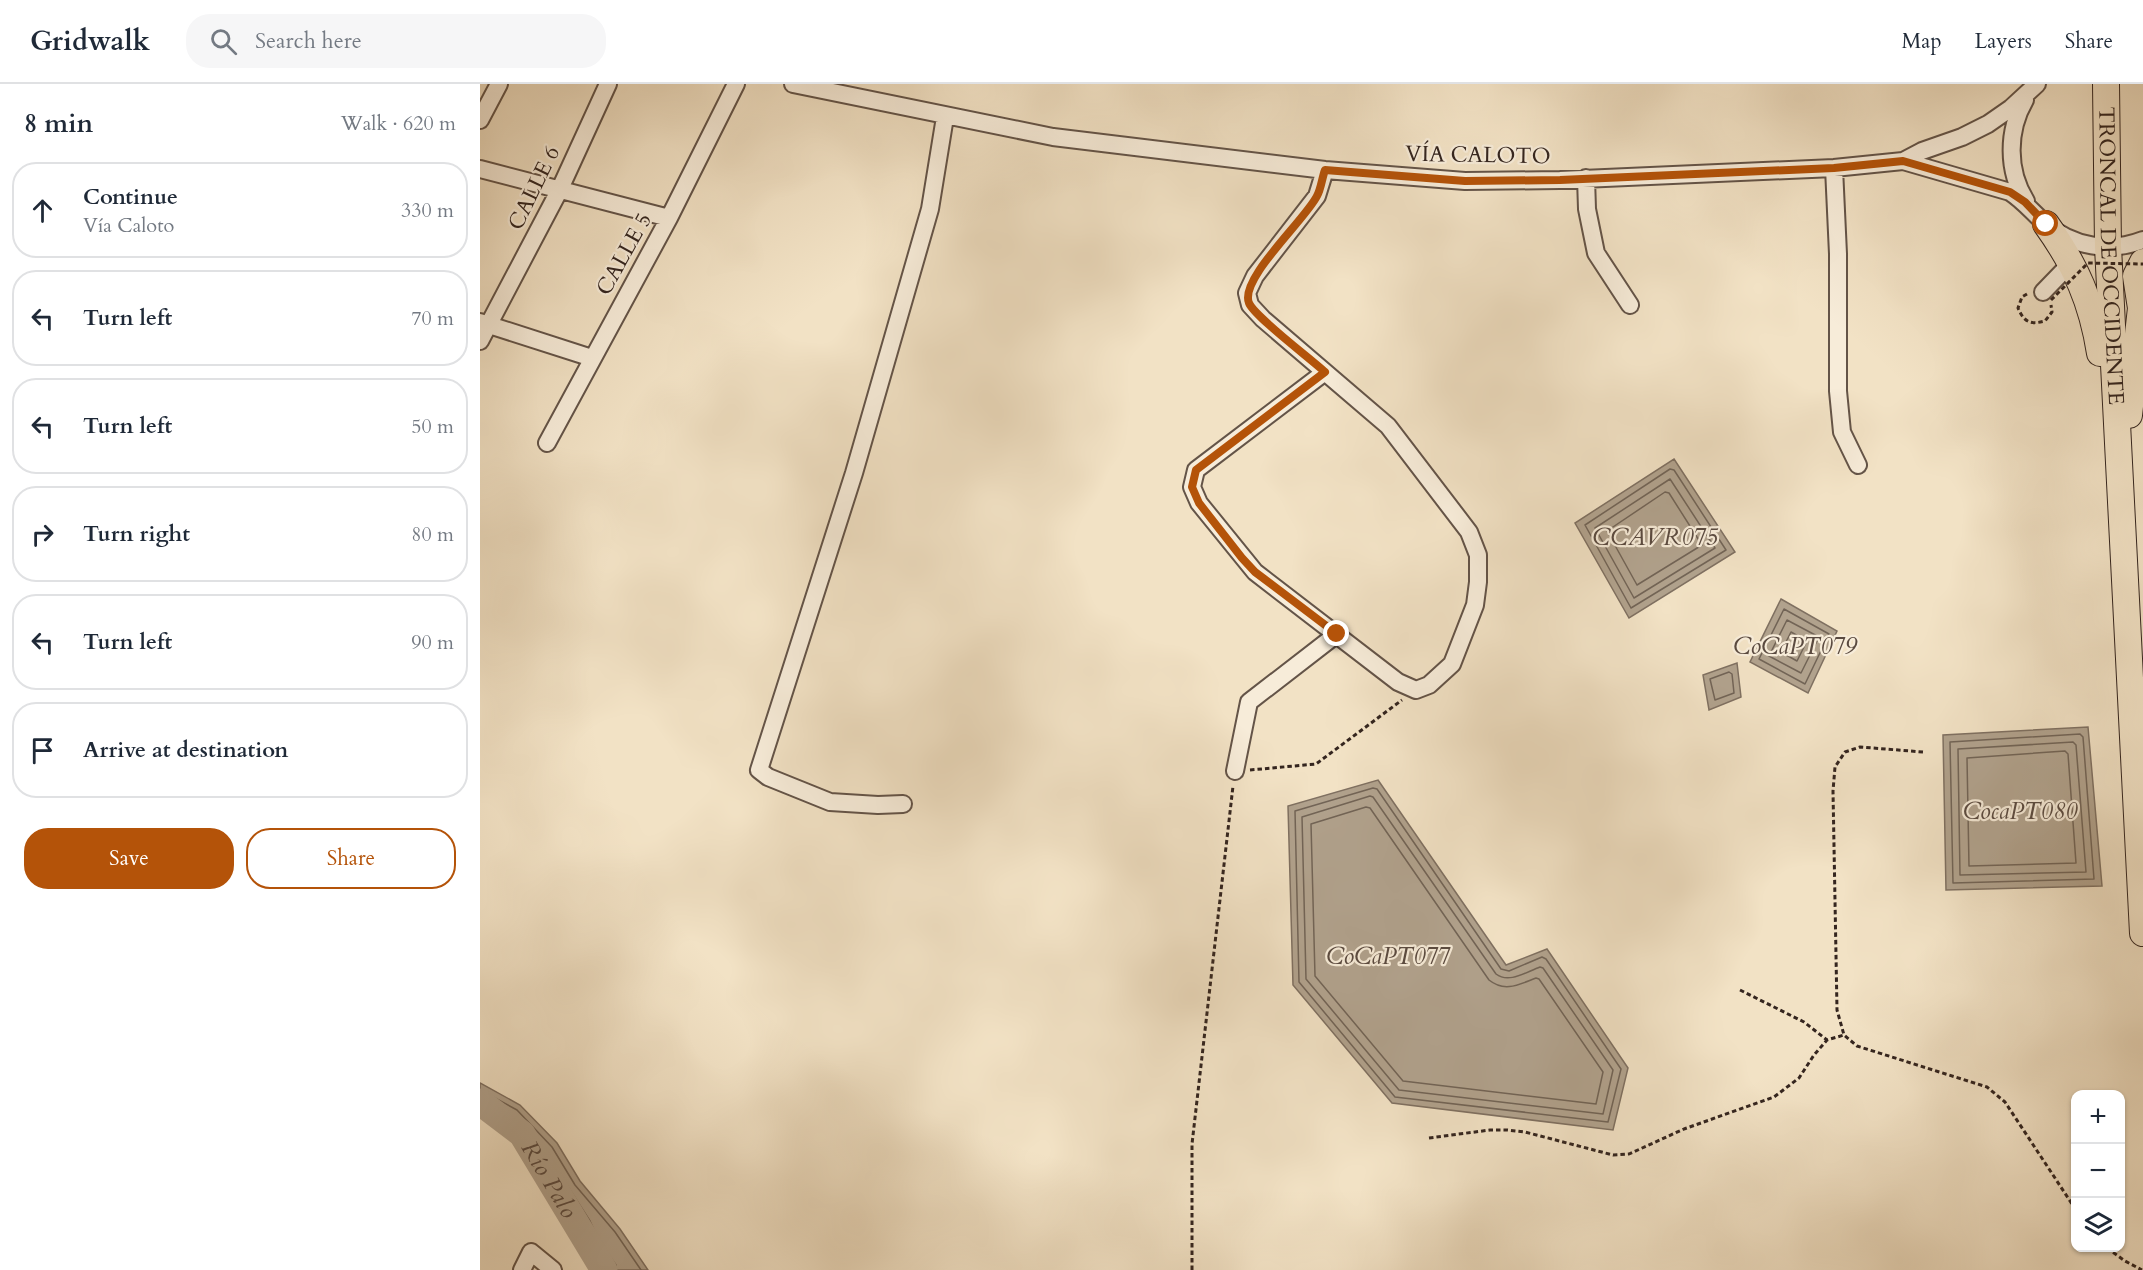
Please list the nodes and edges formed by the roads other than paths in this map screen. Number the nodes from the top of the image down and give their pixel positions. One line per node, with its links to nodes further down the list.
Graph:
1 (499, 84): 8 (street)
2 (608, 84): 14 (street, CALLE 6)
3 (736, 84): 16 (street, CALLE 5)
4 (793, 84): 7 (street, VÍA CALOTO)
5 (2037, 84): 9 (street, VÍA CALOTO); 15 (street)
6 (2106, 84): 18 (highway, TRONCAL DE OCCIDENTE)
7 (945, 117): 12 (street, VÍA CALOTO); 33 (street)
8 (480, 120)
9 (1903, 161): 10 (street, VÍA CALOTO); 15 (street, VÍA CALOTO)
10 (1834, 168): 13 (street, VÍA CALOTO); 28 (street)
11 (480, 169): 14 (street)
12 (1325, 170): 13 (street, VÍA CALOTO); 26 (street)
13 (1586, 178): 22 (street)
14 (559, 191): 16 (street); 23 (street, CALLE 6)
15 (2038, 216): 18 (street, VÍA CALOTO); 19 (highway)
16 (669, 218): 25 (street, CALLE 5)
17 (2143, 240): 18 (street, VÍA CALOTO)
18 (2108, 247): 29 (highway, TRONCAL DE OCCIDENTE)
19 (2072, 262): 21 (street); 29 (highway)
20 (2143, 263): 29 (highway)
21 (2043, 292)
22 (1630, 305)
23 (485, 323): 24 (street, CALLE 6); 25 (street)
24 (480, 341)
25 (592, 358): 27 (street, CALLE 5)
26 (1325, 372): 30 (street); 30 (street)
27 (547, 443)
28 (1858, 465)
29 (2120, 484): 31 (highway, TRONCAL DE OCCIDENTE)
30 (1337, 634): 32 (street)
31 (2138, 741): 34 (highway, TRONCAL DE OCCIDENTE)
32 (1235, 771)
33 (903, 804)
34 (2143, 933)
35 (522, 1270): 36 (street)
36 (553, 1270)

